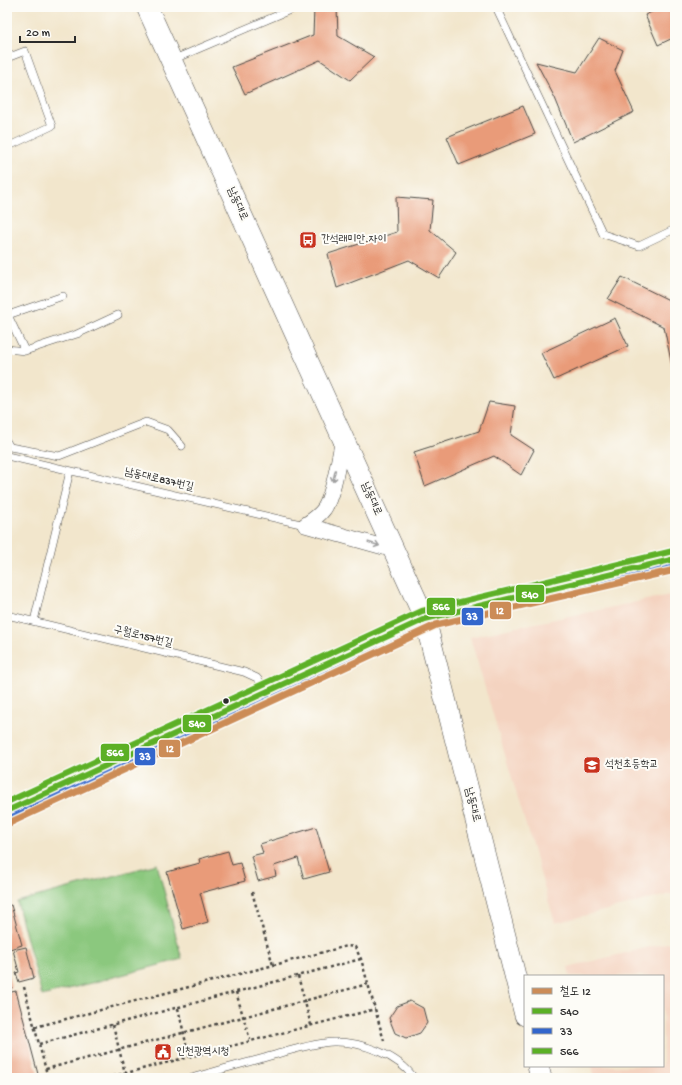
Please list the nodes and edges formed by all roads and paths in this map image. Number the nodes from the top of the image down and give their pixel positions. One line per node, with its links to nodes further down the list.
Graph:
1 (147, 7): 5 (main road, 남동대로)
2 (298, 7): 5 (lane)
3 (496, 7): 7 (lane)
4 (7, 58): 6 (lane)
5 (172, 60): 12 (main road, 남동대로)
6 (7, 147)
7 (675, 229)
8 (63, 296): 11 (lane)
9 (118, 315): 11 (lane)
10 (7, 349): 11 (lane)
11 (25, 351)
12 (343, 438): 17 (street, one-way to 17); 18 (main road, 남동대로)
13 (7, 442): 14 (lane)
14 (182, 446)
15 (7, 456): 16 (lane, 남동대로837번길)
16 (70, 471): 17 (lane, 남동대로837번길); 22 (lane)
17 (305, 525): 18 (street, one-way to 18)
18 (394, 550): 21 (main road, 남동대로)
19 (675, 559): 21 (main road)
20 (7, 615): 22 (lane, 구월로157번길)
21 (425, 618): 23 (main road); 35 (main road, 남동대로)
22 (34, 621): 23 (lane, 구월로157번길)
23 (268, 691): 24 (main road)
24 (7, 811)
25 (252, 892): 27 (path)
26 (361, 959): 27 (path); 28 (path); 29 (path)
27 (272, 965): 39 (path)
28 (298, 976): 31 (path); 32 (path)
29 (368, 984): 32 (path); 34 (path)
30 (24, 988): 39 (path)
31 (236, 992): 33 (path); 36 (path)
32 (304, 1000): 36 (path); 38 (path)
33 (178, 1008): 37 (path); 40 (path)
34 (375, 1009): 38 (path); 45 (path)
35 (524, 1011)
36 (243, 1017): 40 (path); 41 (path)
37 (113, 1025): 42 (path); 43 (path)
38 (311, 1025): 41 (path)
39 (34, 1027): 42 (path)
40 (184, 1032): 43 (path); 44 (path)
41 (250, 1040): 44 (path)
42 (39, 1044): 47 (path)
43 (119, 1050): 47 (path); 48 (path)
44 (189, 1056): 48 (path)
45 (388, 1056): 51 (lane); 52 (lane)
46 (538, 1067): 53 (main road)
47 (46, 1069): 49 (path)
48 (125, 1073): 50 (path)
49 (48, 1078)
50 (107, 1078)
51 (192, 1078)
52 (414, 1078)
53 (541, 1078)

